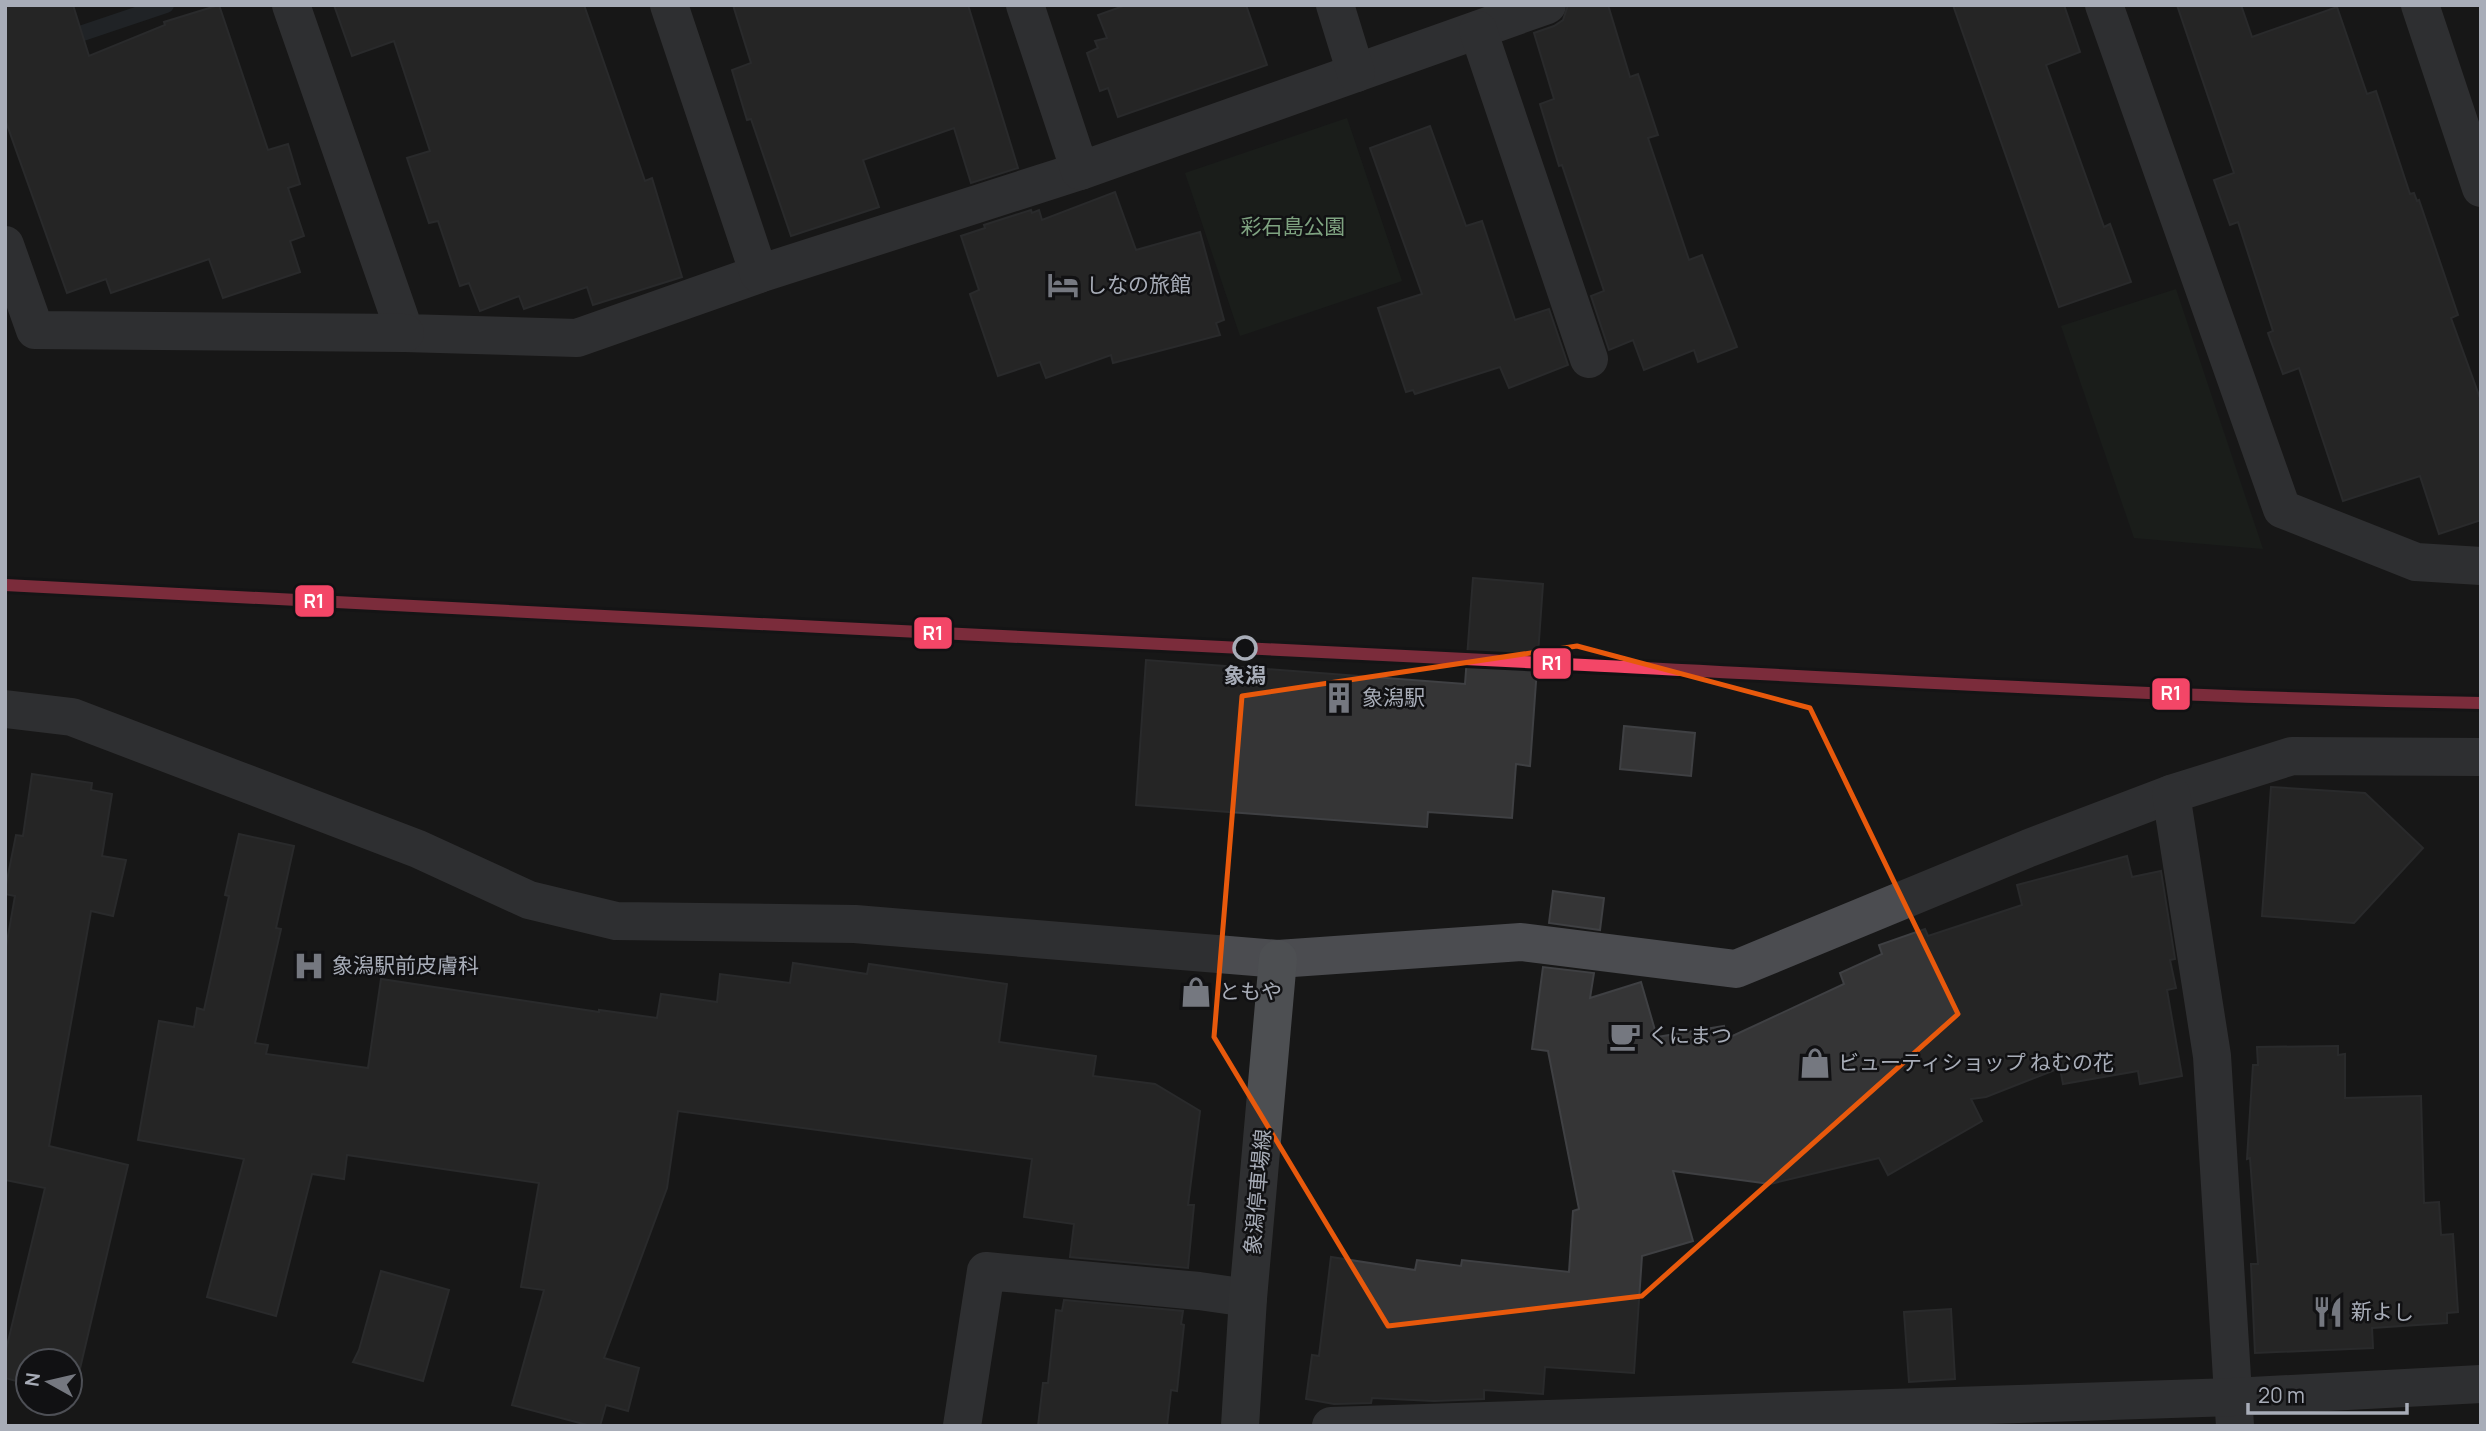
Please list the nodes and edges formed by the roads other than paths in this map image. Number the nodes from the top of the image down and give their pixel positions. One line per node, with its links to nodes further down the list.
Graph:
1 (291, 5): 15 (street)
2 (669, 5): 13 (street)
3 (1025, 5): 10 (street)
4 (1335, 5): 9 (street)
5 (1547, 5): 8 (street)
6 (2104, 5): 17 (street)
7 (2420, 5): 11 (street)
8 (1478, 30): 9 (street); 16 (street)
9 (1356, 73): 10 (street)
10 (1080, 171): 13 (street)
11 (2481, 188)
12 (5, 245): 14 (street)
13 (759, 274): 15 (street)
14 (20, 330): 15 (street)
15 (405, 333)
16 (1590, 359)
17 (2481, 566)
18 (5, 709): 21 (street)
19 (2481, 757): 20 (street)
20 (2171, 794): 21 (street); 24 (street)
21 (1278, 959): 22 (main road, 象潟停車場線)
22 (1248, 1298): 26 (street); 27 (main road, 象潟停車場線)
23 (2481, 1384): 24 (street)
24 (2234, 1411): 25 (street)
25 (2091, 1414): 28 (street)
26 (962, 1426)
27 (1240, 1426)
28 (1331, 1426)

